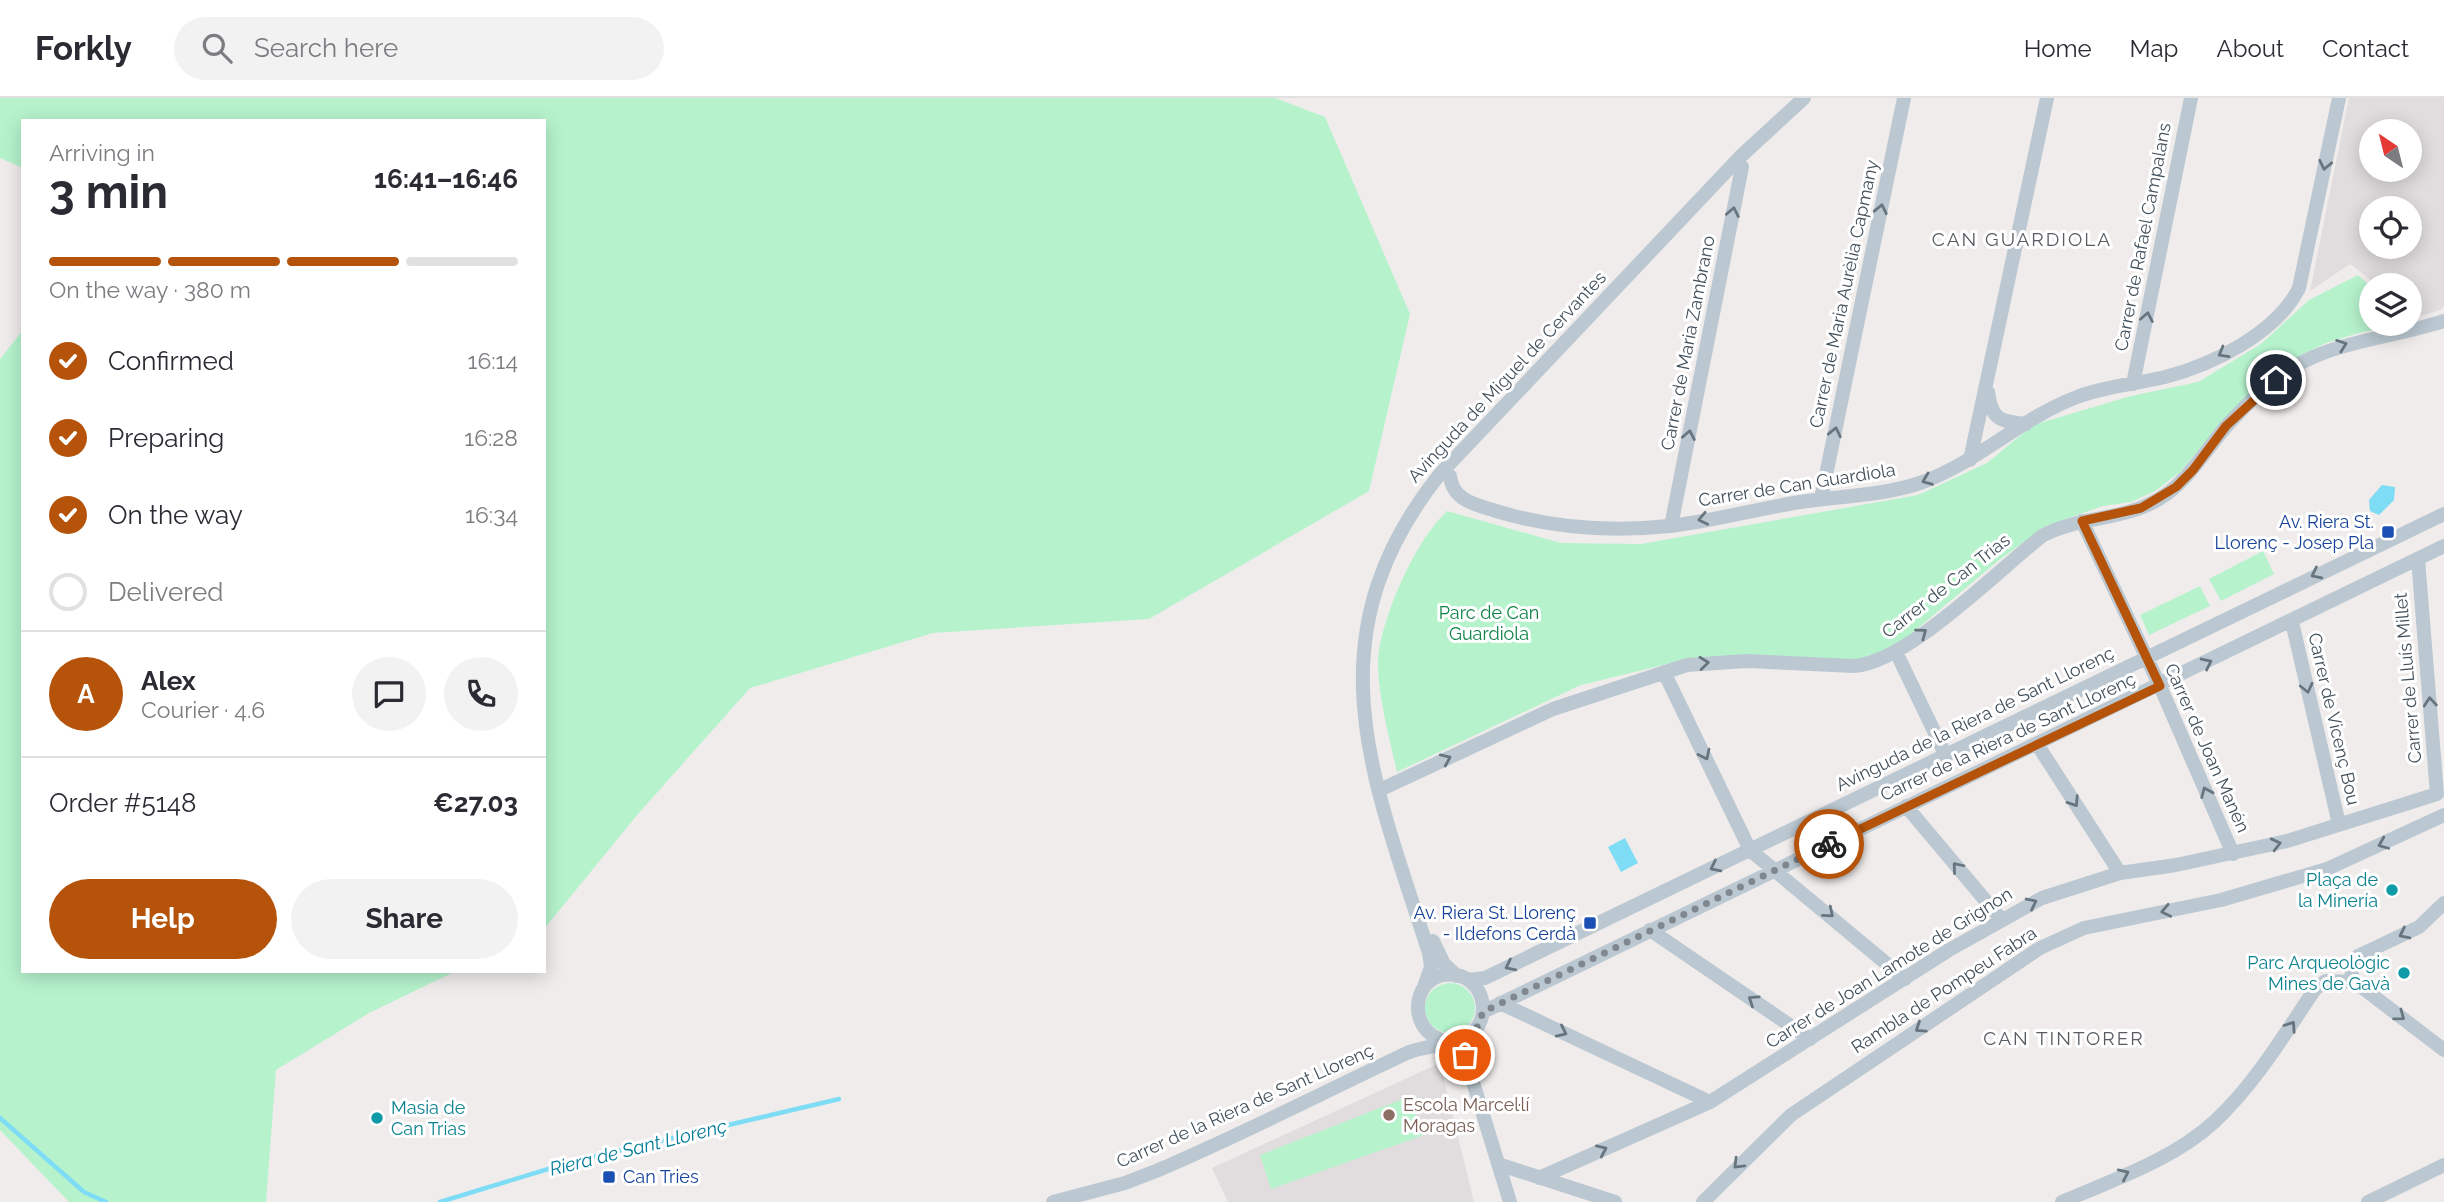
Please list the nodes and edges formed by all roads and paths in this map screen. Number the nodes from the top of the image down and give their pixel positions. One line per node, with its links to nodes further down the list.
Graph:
1 (1804, 98): 42 (street, Avinguda de Miguel de Cervantes)
2 (1816, 98): 7 (street, Avinguda de Miguel de Cervantes)
3 (1904, 98): 14 (street, Carrer de Maria Aurèlia Capmany, one-way to 3)
4 (2047, 98): 10 (street)
5 (2191, 98): 9 (street, Carrer de Rafael Campalans, one-way to 5)
6 (2339, 98): 9 (street, Carrer de Can Guardiola, one-way to 9)
7 (1742, 167): 13 (street, Avinguda de Miguel de Cervantes); 17 (street, Carrer de Maria Zambrano, one-way to 7)
8 (2444, 321): 16 (street, Carrer de Can Trias, one-way to 8)
9 (2133, 384): 11 (street, Carrer de Can Guardiola)
10 (1987, 388): 11 (street); 12 (street)
11 (2026, 424): 12 (street, Carrer de Can Guardiola)
12 (1970, 460): 14 (street, Carrer de Can Guardiola, one-way to 14)
13 (1450, 476): 17 (street, Carrer de Can Guardiola); 27 (street, Avinguda de Miguel de Cervantes)
14 (1821, 499): 17 (street, Carrer de Can Guardiola, one-way to 17)
15 (2444, 514): 22 (street, Avinguda de la Riera de Sant Llorenç, one-way to 22)
16 (2082, 521): 21 (street, Carrer de Can Trias, one-way to 16); 22 (street, Carrer de Joan Manén)
17 (1671, 526)
18 (2444, 546): 19 (street, Carrer de la Riera de Sant Llorenç)
19 (2418, 559): 20 (street, Carrer de la Riera de Sant Llorenç); 28 (street, Carrer de Lluís Millet, one-way to 19)
20 (2292, 622): 24 (street, Carrer de la Riera de Sant Llorenç, one-way to 20); 31 (street, Carrer de Vicenç Bou, one-way to 31)
21 (1896, 652): 23 (street, Carrer de Can Trias, one-way to 21); 26 (street)
22 (2146, 657): 24 (street, Carrer de Joan Manén); 26 (street, Avinguda de la Riera de Sant Llorenç)
23 (1664, 672): 27 (street, Carrer de Can Trias, one-way to 23); 32 (street, one-way to 32)
24 (2160, 686): 25 (street, Carrer de la Riera de Sant Llorenç); 33 (street, Carrer de Joan Manén, one-way to 24)
25 (2037, 744): 29 (street, Carrer de la Riera de Sant Llorenç); 35 (street, one-way to 35)
26 (1946, 756): 32 (street, Avinguda de la Riera de Sant Llorenç)
27 (1384, 788): 39 (street, Avinguda de Miguel de Cervantes)
28 (2435, 798): 30 (street); 31 (street, Carrer de Joan Lamote de Grignon)
29 (1906, 806): 34 (street, Carrer de la Riera de Sant Llorenç); 37 (street, one-way to 29)
30 (2438, 817): 57 (street, Rambla de Pompeu Fabra, one-way to 57)
31 (2339, 824): 33 (street, Carrer de Joan Lamote de Grignon, one-way to 31)
32 (1750, 850): 34 (street); 39 (street, Avinguda de la Riera de Sant Llorenç, one-way to 39)
33 (2233, 854): 35 (street, Carrer de Joan Lamote de Grignon)
34 (1777, 869): 38 (street, Carrer de la Riera de Sant Llorenç); 40 (street, one-way to 40)
35 (2120, 873): 37 (street, Carrer de Joan Lamote de Grignon, one-way to 35)
36 (2444, 903): 41 (street, one-way to 41)
37 (2001, 919): 40 (street, Carrer de Joan Lamote de Grignon)
38 (1650, 930): 43 (street, Carrer de la Riera de Sant Llorenç); 46 (street, one-way to 38)
39 (1463, 978): 42 (street); 44 (street)
40 (1905, 978): 46 (street, Carrer de Joan Lamote de Grignon)
41 (2355, 982): 48 (street, one-way to 48); 58 (street, one-way to 41)
42 (1424, 987): 45 (street)
43 (1500, 1003): 44 (street, Carrer de la Riera de Sant Llorenç); 50 (street, one-way to 50)
44 (1483, 1012): 47 (street, Carrer de la Riera de Sant Llorenç)
45 (1421, 1026): 47 (street); 49 (street)
46 (1810, 1039): 50 (street, Carrer de Joan Lamote de Grignon)
47 (1453, 1041): 49 (street, Carrer de la Riera de Sant Llorenç); 51 (street)
48 (2444, 1050)
49 (1410, 1052): 54 (street, Carrer de la Riera de Sant Llorenç)
50 (1710, 1102): 53 (street, Carrer de Joan Lamote de Grignon, one-way to 50)
51 (1498, 1164): 53 (street); 55 (street)
52 (2444, 1165): 59 (street)
53 (1539, 1178): 56 (street)
54 (1053, 1202)
55 (1510, 1202)
56 (1615, 1202)
57 (1703, 1202)
58 (2062, 1202)
59 (2368, 1202)

